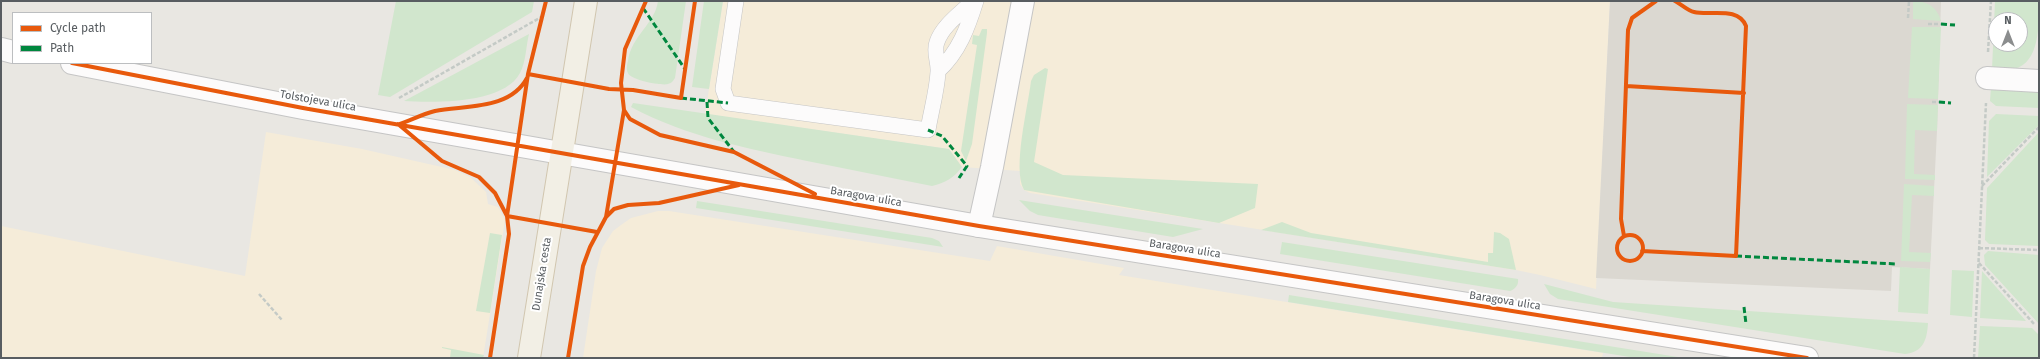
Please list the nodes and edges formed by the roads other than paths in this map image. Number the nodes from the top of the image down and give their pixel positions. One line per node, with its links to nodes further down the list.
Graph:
1 (586, 1): 12 (main road, Dunajska cesta)
2 (736, 1): 9 (lane)
3 (973, 1): 9 (lane)
4 (976, 1): 9 (lane)
5 (1023, 1): 13 (street)
6 (1, 49): 7 (street)
7 (12, 52)
8 (77, 64): 12 (street, Tolstojeva ulica)
9 (938, 71)
10 (1987, 78): 11 (street)
11 (2039, 81)
12 (562, 152): 13 (street, Baragova ulica); 14 (main road, Dunajska cesta)
13 (978, 226): 15 (street, Baragova ulica)
14 (529, 358)
15 (1807, 358)

